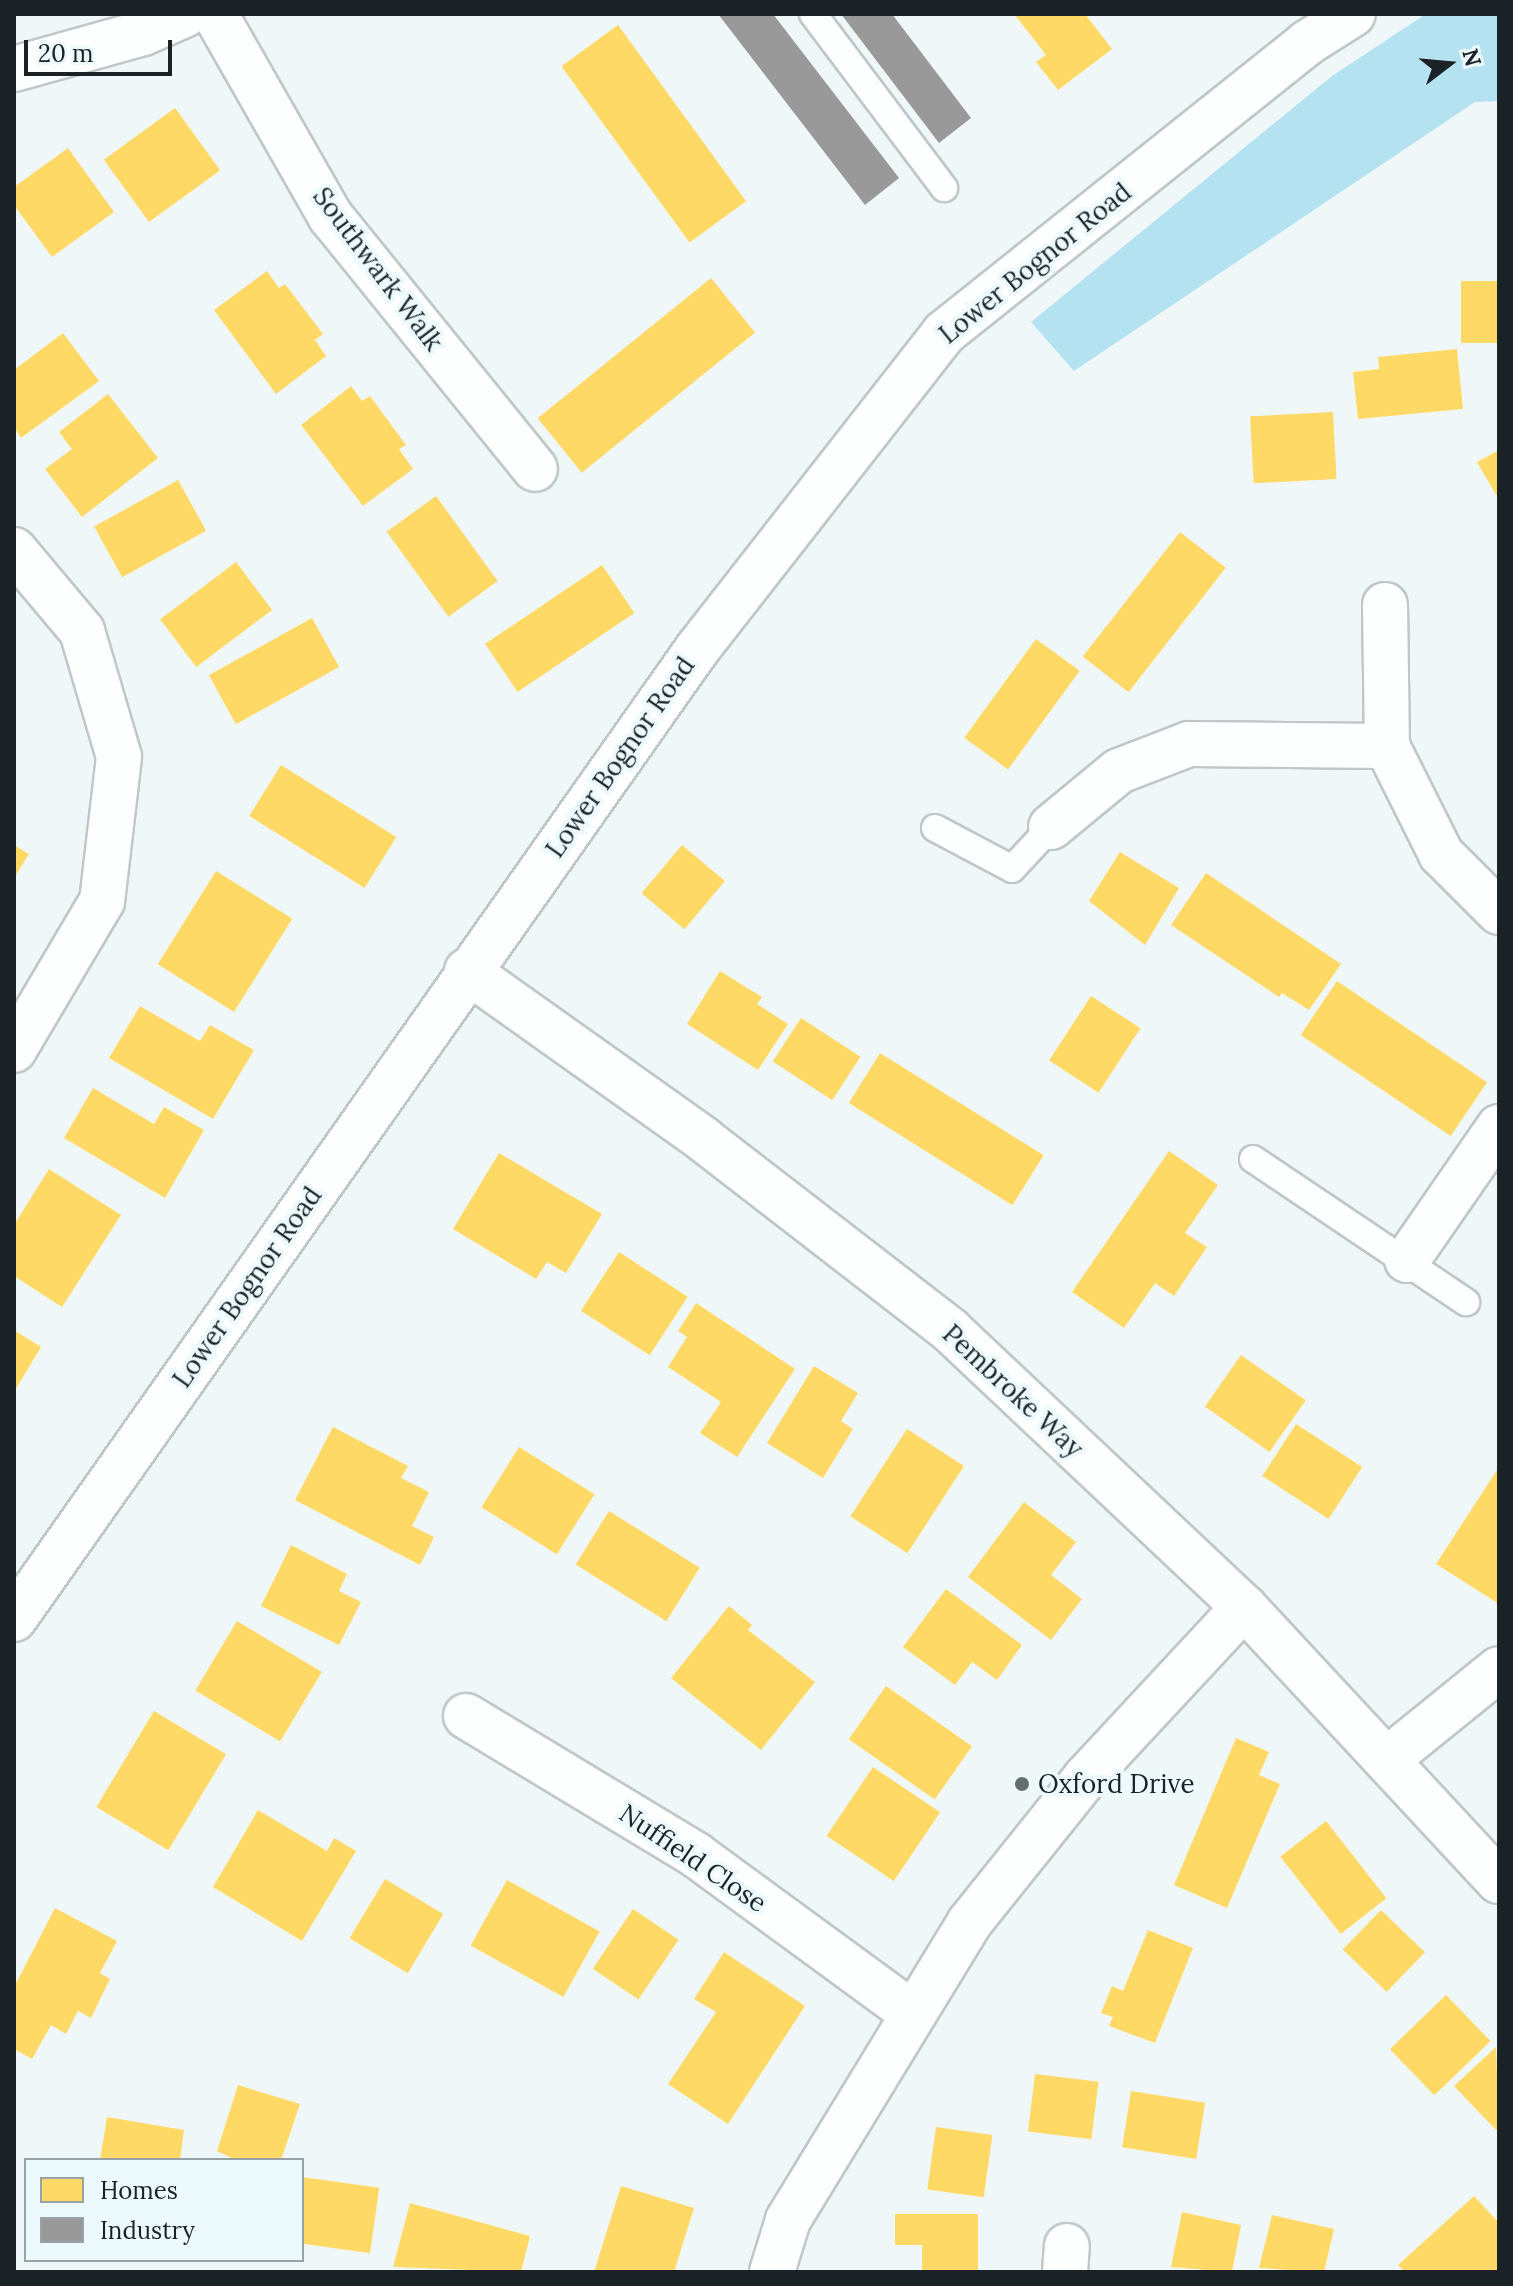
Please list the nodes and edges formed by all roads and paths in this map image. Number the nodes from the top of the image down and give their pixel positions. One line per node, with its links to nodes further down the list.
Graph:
1 (186, 14): 5 (street)
2 (215, 14): 7 (street, Southwark Walk)
3 (813, 14): 6 (lane)
4 (1353, 14): 14 (street, Lower Bognor Road)
5 (14, 69)
6 (944, 188)
7 (535, 469)
8 (14, 550): 15 (street)
9 (1385, 605): 10 (street)
10 (1387, 746): 11 (street); 13 (street)
11 (1051, 827): 12 (lane)
12 (935, 828)
13 (1499, 912)
14 (467, 971): 20 (street, Pembroke Way); 21 (street, Lower Bognor Road)
15 (14, 1050)
16 (1499, 1127): 18 (street)
17 (1253, 1159): 18 (lane)
18 (1407, 1260): 19 (lane)
19 (1466, 1302)
20 (1244, 1607): 24 (street, Pembroke Way); 26 (street)
21 (14, 1619)
22 (1499, 1669): 24 (street)
23 (466, 1716): 26 (street, Nuffield Close)
24 (1389, 1758): 25 (street, Pembroke Way)
25 (1499, 1881)
26 (912, 2013): 27 (street)
27 (772, 2272)

